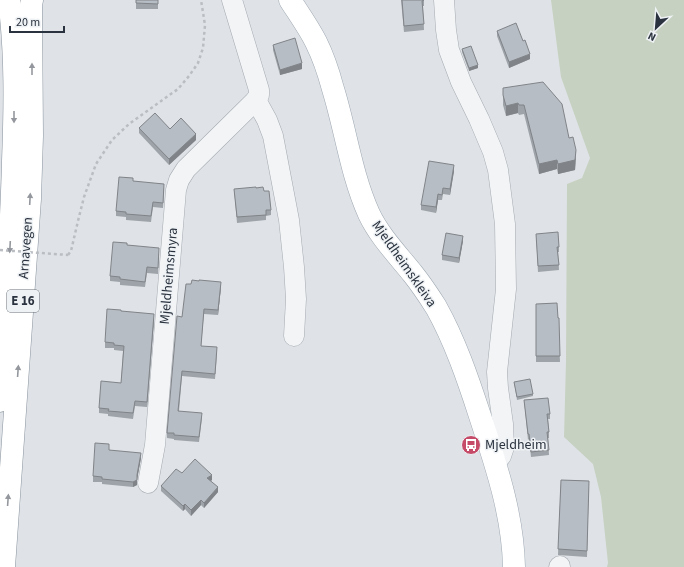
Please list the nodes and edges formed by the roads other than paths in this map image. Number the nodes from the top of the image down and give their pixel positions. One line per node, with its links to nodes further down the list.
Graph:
1 (9, 0): 8 (main road, Arnavegen / E 16, one-way to 8)
2 (32, 0): 11 (main road, Arnavegen / E 16, one-way to 2)
3 (232, 0): 6 (street)
4 (290, 0): 9 (main road, Mjeldheimskleiva)
5 (444, 0): 9 (street)
6 (256, 100): 7 (street); 10 (street, Mjeldheimsmyra)
7 (294, 336)
8 (0, 406)
9 (495, 462): 12 (main road, Mjeldheimskleiva)
10 (148, 483)
11 (4, 567)
12 (514, 567)

